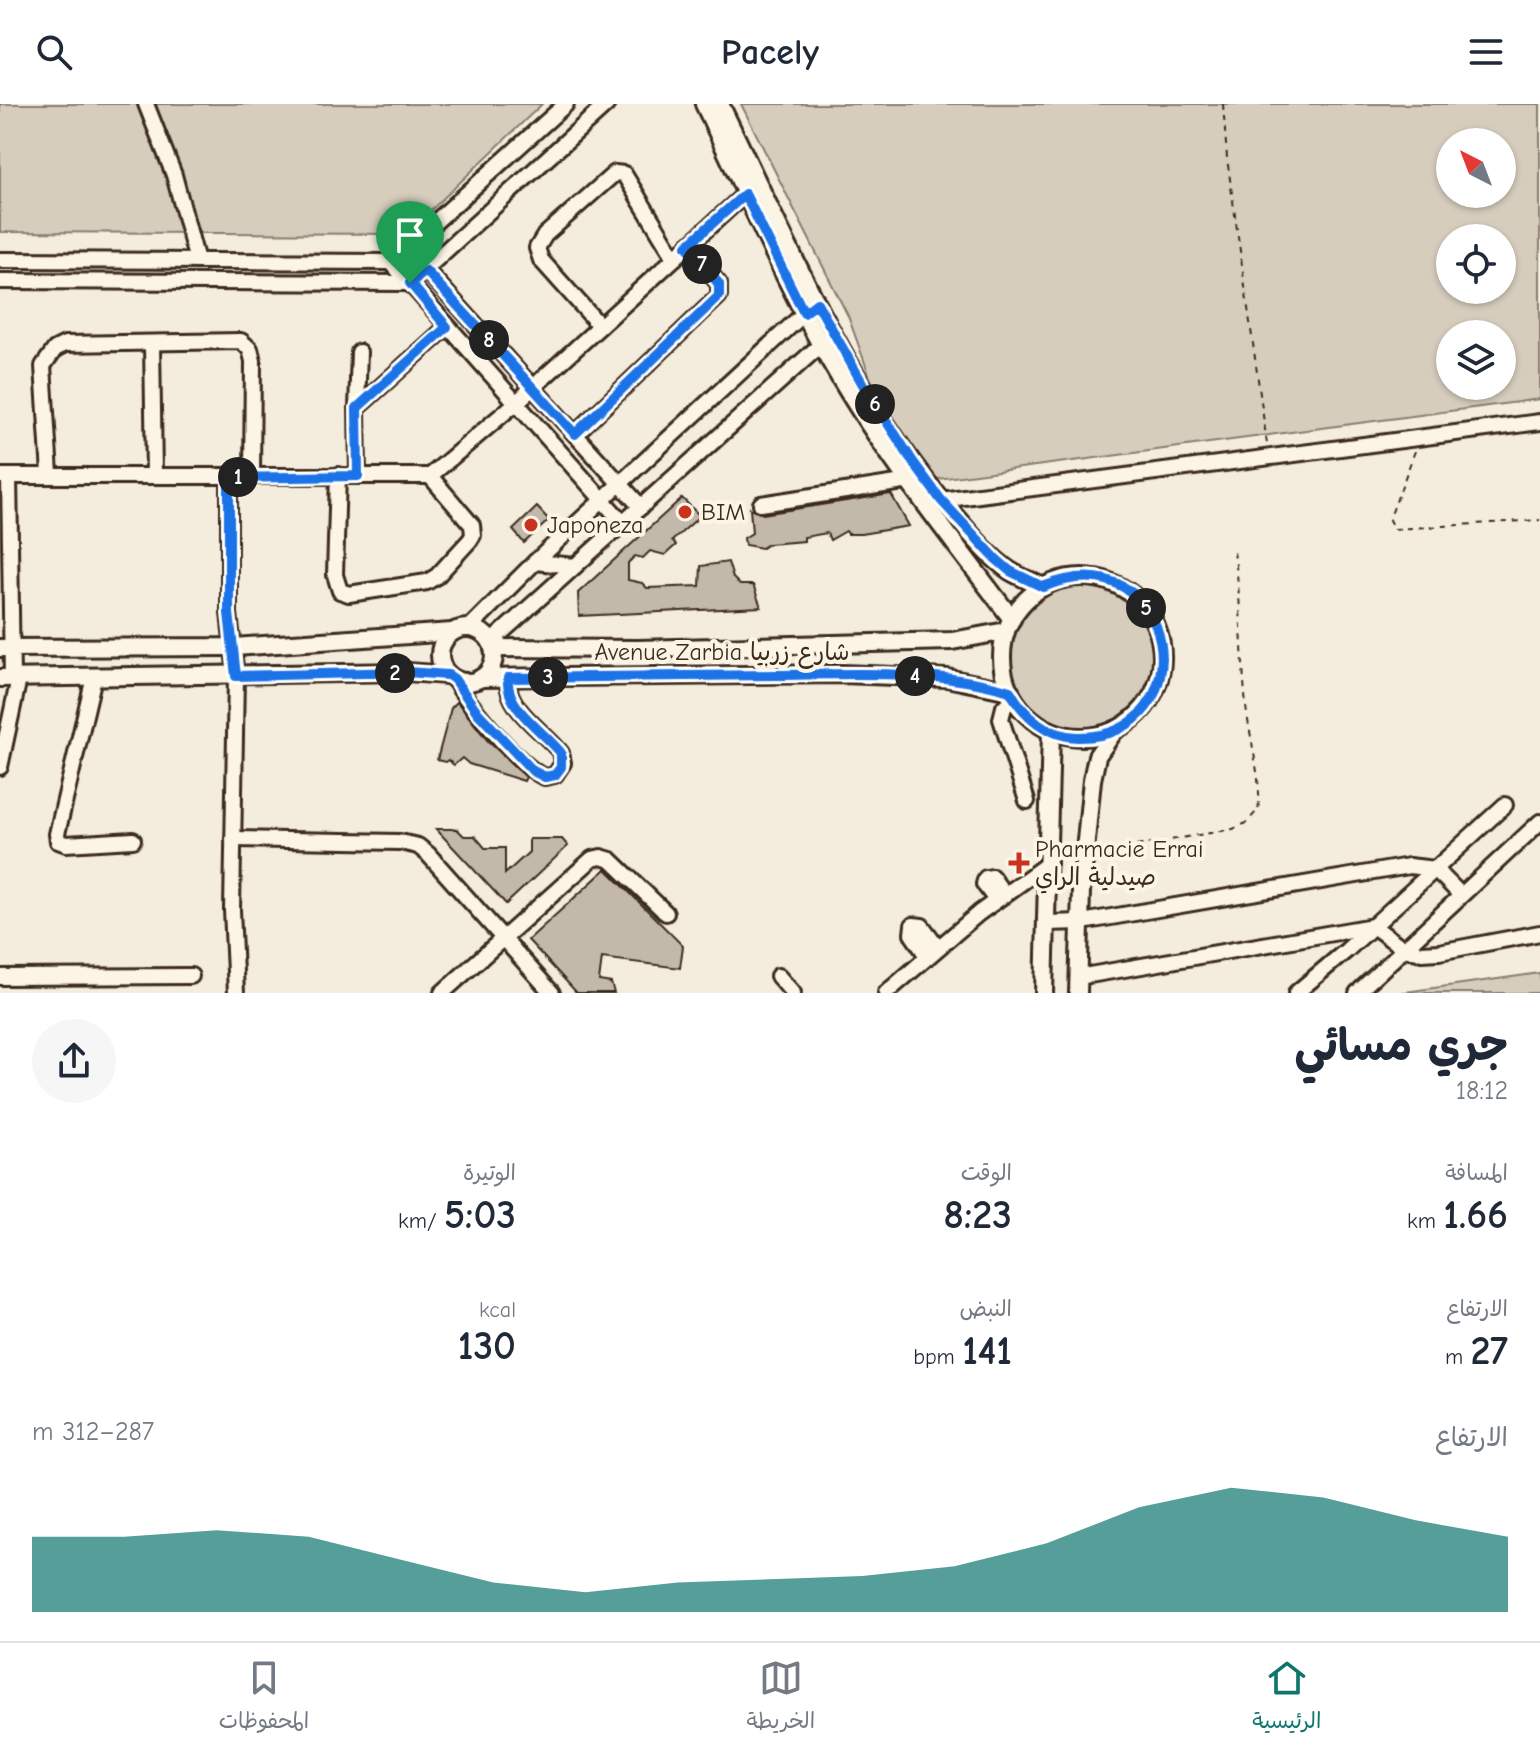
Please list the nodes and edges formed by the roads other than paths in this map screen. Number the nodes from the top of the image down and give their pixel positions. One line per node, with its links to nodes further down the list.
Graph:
1 (146, 104): 11 (street)
2 (566, 104): 8 (street)
3 (607, 104): 13 (street)
4 (704, 104): 6 (main road)
5 (720, 104): 16 (main road)
6 (745, 194): 7 (street); 16 (main road)
7 (687, 246): 9 (street); 26 (street)
8 (406, 248): 12 (street); 13 (street)
9 (675, 258): 17 (street); 17 (street)
10 (0, 260): 11 (street)
11 (197, 261): 12 (street)
12 (391, 262): 15 (street)
13 (426, 271): 15 (street); 22 (street)
14 (0, 281): 15 (street)
15 (410, 283): 18 (street)
16 (810, 308): 19 (main road); 36 (street)
17 (600, 326): 22 (street)
18 (447, 327): 23 (street); 24 (street)
19 (827, 339): 35 (main road); 38 (main road); 40 (street)
20 (152, 344): 27 (street); 28 (street); 33 (street)
21 (359, 352): 24 (street)
22 (532, 387): 23 (street); 26 (street)
23 (517, 402): 32 (street); 37 (street)
24 (357, 408): 31 (street)
25 (1540, 422): 38 (street)
26 (575, 434): 36 (street)
27 (50, 474): 28 (street); 30 (street)
28 (154, 475): 34 (street)
29 (338, 475): 31 (street); 32 (street); 33 (street)
30 (4, 476): 50 (street)
31 (358, 476): 32 (street)
32 (430, 476)
33 (252, 477): 34 (street)
34 (229, 478): 49 (street)
35 (910, 481): 39 (street); 45 (main road)
36 (620, 483): 37 (street); 40 (street)
37 (602, 499): 41 (street); 42 (street)
38 (941, 500): 44 (main road)
39 (761, 504)
40 (641, 507): 41 (street)
41 (623, 523): 43 (street)
42 (535, 562): 43 (street); 46 (street)
43 (575, 566): 48 (street)
44 (1043, 587): 45 (main road); 58 (main road)
45 (1009, 625): 48 (main road, Avenue Zarbia شارع زربيا); 57 (main road)
46 (469, 628): 47 (main road); 48 (main road)
47 (452, 632): 49 (main road); 53 (main road)
48 (492, 645): 55 (main road)
49 (234, 647): 50 (main road); 51 (street)
50 (6, 648): 54 (street)
51 (236, 676): 52 (main road); 53 (main road); 64 (street)
52 (94, 677): 54 (main road); 65 (street)
53 (451, 677): 55 (main road); 56 (street)
54 (10, 678): 60 (street)
55 (481, 678): 56 (main road, Avenue Zarbia شارع زربيا)
56 (508, 678): 57 (main road, Avenue Zarbia شارع زربيا)
57 (1012, 695): 59 (main road); 61 (street)
58 (1115, 730): 59 (main road); 70 (main road)
59 (1051, 731): 66 (main road)
60 (0, 767)
61 (1027, 801)
62 (1505, 805): 67 (street)
63 (1540, 822): 68 (street)
64 (233, 839): 74 (street); 80 (street)
65 (133, 840)
66 (1049, 863): 71 (main road); 84 (street)
67 (1435, 869): 68 (street); 70 (street); 72 (street)
68 (1461, 895): 75 (street)
69 (666, 913): 74 (street)
70 (1082, 922): 71 (street); 79 (main road)
71 (1047, 923): 85 (main road)
72 (1373, 926): 75 (street); 79 (street); 86 (street)
73 (1540, 933): 75 (street)
74 (502, 938): 81 (street); 82 (street)
75 (1404, 949): 87 (street)
76 (191, 976): 78 (street)
77 (778, 976): 83 (street)
78 (0, 977)
79 (1078, 985)
80 (236, 993)
81 (442, 993)
82 (552, 993)
83 (793, 993)
84 (886, 993)
85 (1044, 993)
86 (1296, 993)
87 (1357, 993)

